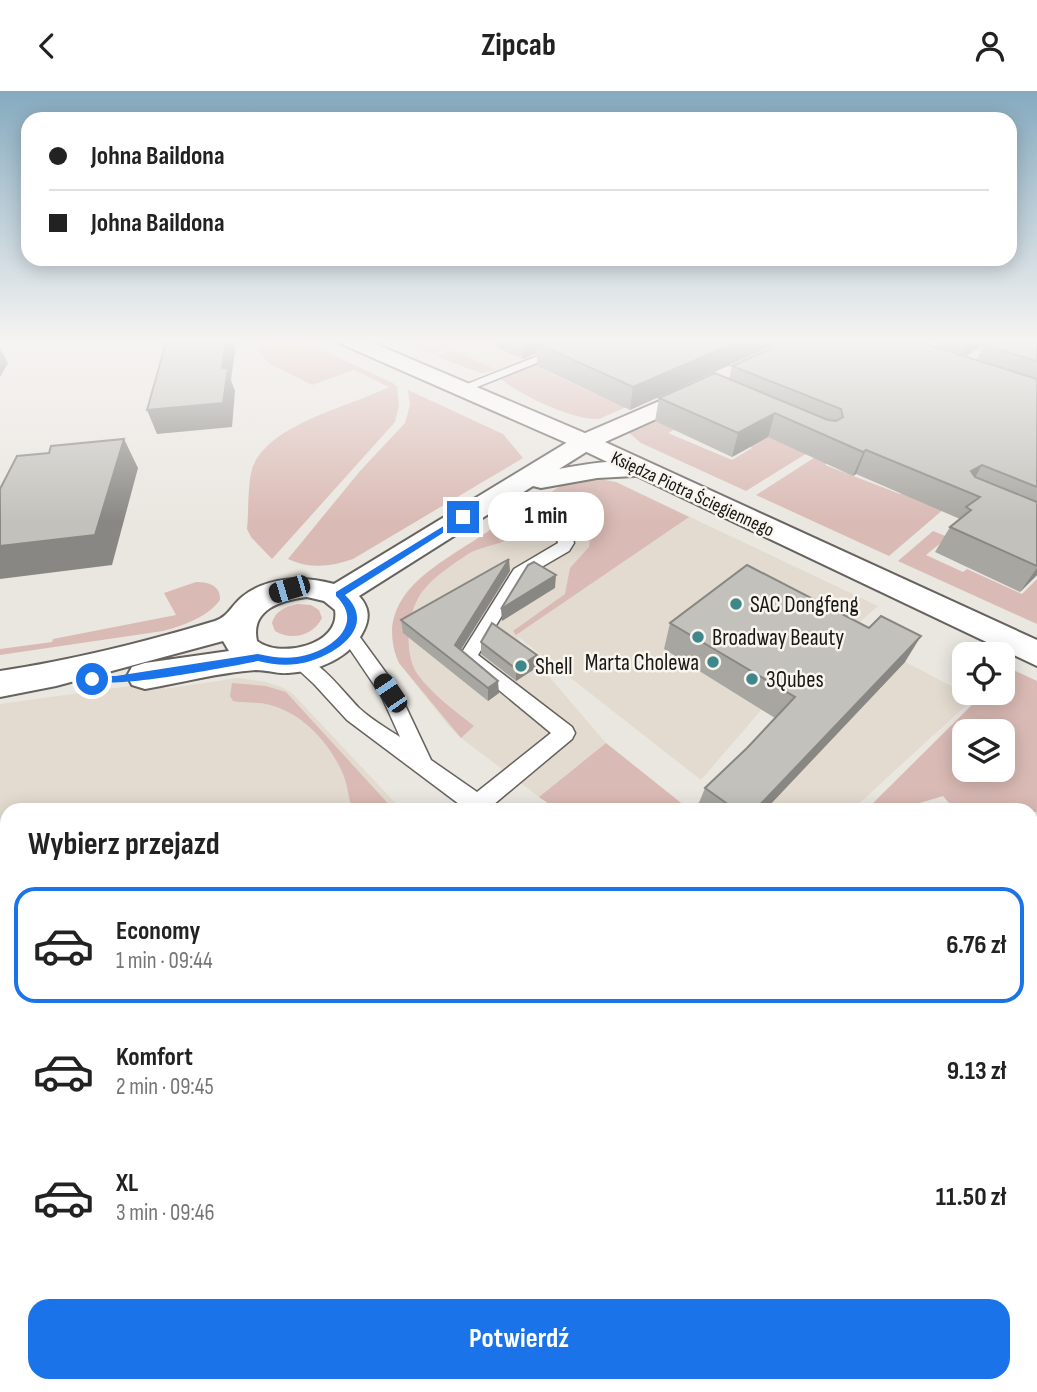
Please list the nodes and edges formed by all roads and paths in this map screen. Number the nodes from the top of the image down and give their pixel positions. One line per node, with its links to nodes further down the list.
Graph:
1 (489, 400): 3 (street, Księdza Piotra Ściegiennego)
2 (684, 400): 3 (street)
3 (585, 443): 4 (street, Księdza Piotra Ściegiennego); 5 (street)
4 (645, 470): 5 (street); 9 (street, Księdza Piotra Ściegiennego)
5 (508, 490): 6 (street); 16 (lane)
6 (340, 594): 7 (street); 8 (street)
7 (238, 625): 10 (street); 12 (street)
8 (348, 633): 11 (street); 14 (lane)
9 (1037, 653)
10 (258, 658): 11 (street); 12 (street)
11 (298, 661): 14 (lane)
12 (42, 678): 13 (street)
13 (0, 684)
14 (422, 763): 15 (lane)
15 (474, 803)
16 (486, 803)

